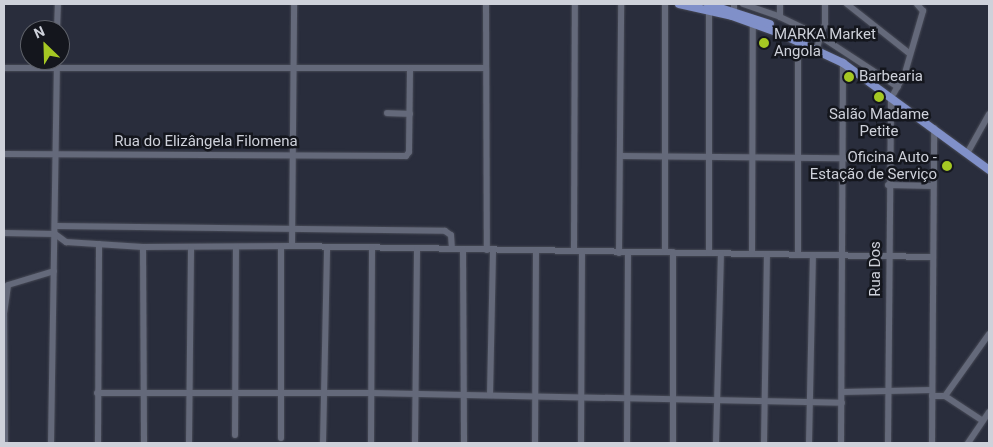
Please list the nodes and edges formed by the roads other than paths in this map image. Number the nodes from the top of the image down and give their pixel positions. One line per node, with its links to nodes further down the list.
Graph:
1 (58, 4): 17 (street)
2 (294, 4): 27 (street)
3 (486, 4): 28 (street)
4 (575, 4): 68 (street)
5 (622, 4): 40 (street)
6 (665, 4): 41 (street)
7 (679, 4): 14 (main road)
8 (743, 4): 16 (street)
9 (780, 4): 16 (street)
10 (825, 4): 19 (street)
11 (847, 4): 22 (street)
12 (918, 4): 22 (street, Rua Dos)
13 (722, 6): 14 (main road); 15 (main road)
14 (709, 7): 18 (main road); 42 (street)
15 (734, 8): 21 (main road)
16 (780, 16): 19 (street)
17 (57, 20)
18 (754, 24): 20 (main road); 43 (street)
19 (820, 36): 21 (street); 31 (street)
20 (798, 41): 23 (main road); 44 (street)
21 (818, 45): 31 (main road)
22 (910, 54): 31 (street, Rua Dos)
23 (843, 63): 31 (main road); 45 (street)
24 (4, 68): 25 (street)
25 (20, 68)
26 (70, 68): 27 (street)
27 (294, 68): 29 (street); 39 (street)
28 (486, 68): 29 (street); 66 (street)
29 (410, 69): 33 (street)
30 (57, 70): 38 (street)
31 (895, 92): 35 (main road); 36 (main road); 46 (street, Rua Dos)
32 (387, 114): 33 (street)
33 (410, 114): 39 (street, Rua do Elizângela Filomena)
34 (989, 115): 36 (street)
35 (934, 128): 48 (main road); 50 (street)
36 (969, 150): 47 (main road)
37 (4, 154): 38 (street, Rua do Elizângela Filomena)
38 (56, 154): 39 (street, Rua do Elizângela Filomena); 51 (street)
39 (294, 155): 52 (street)
40 (621, 156): 41 (street); 72 (street)
41 (664, 158): 42 (street); 70 (street)
42 (709, 158): 43 (street); 74 (street)
43 (754, 158): 44 (street); 76 (street)
44 (797, 158): 45 (street); 78 (street)
45 (842, 158): 46 (street); 81 (street)
46 (888, 159): 49 (street, Rua Dos)
47 (989, 165)
48 (989, 170)
49 (888, 185): 50 (street); 80 (street, Rua Dos)
50 (933, 186): 82 (street)
51 (56, 226): 52 (street); 54 (street)
52 (293, 228): 56 (street); 64 (street)
53 (4, 233): 54 (street)
54 (55, 234): 55 (street); 83 (street)
55 (99, 244): 57 (street); 91 (street)
56 (292, 246): 60 (street); 61 (street)
57 (143, 247): 58 (street); 87 (street)
58 (191, 247): 59 (street); 88 (street)
59 (236, 247): 60 (street); 89 (street)
60 (281, 247): 92 (street)
61 (327, 247): 62 (street); 93 (street)
62 (372, 248): 63 (street); 94 (street)
63 (418, 249): 64 (street); 96 (street)
64 (452, 249): 65 (street)
65 (463, 249): 66 (street); 97 (street)
66 (490, 250): 67 (street); 98 (street)
67 (536, 252): 68 (street); 99 (street)
68 (574, 252): 69 (street)
69 (582, 252): 72 (street); 100 (street)
70 (664, 252): 71 (street); 73 (street)
71 (673, 252): 74 (street); 103 (street)
72 (619, 253): 73 (street)
73 (628, 253): 102 (street)
74 (709, 253): 75 (street)
75 (721, 254): 76 (street); 104 (street)
76 (752, 254): 77 (street)
77 (767, 254): 78 (street); 105 (street)
78 (798, 255): 79 (street)
79 (813, 255): 81 (street); 106 (street)
80 (888, 255): 81 (street); 82 (street); 86 (street, Rua Dos)
81 (843, 256): 90 (street)
82 (932, 257): 95 (street)
83 (54, 271): 84 (street); 113 (street)
84 (4, 314): 112 (street)
85 (989, 334): 101 (street)
86 (889, 390): 90 (street); 95 (street); 129 (street, Rua Dos)
87 (144, 392): 88 (street); 91 (street); 115 (street)
88 (189, 392): 89 (street); 116 (street)
89 (235, 392): 92 (street); 110 (street)
90 (842, 392): 107 (street)
91 (97, 393): 114 (street)
92 (281, 393): 93 (street); 111 (street)
93 (326, 393): 94 (street); 117 (street)
94 (372, 393): 96 (street); 118 (street)
95 (932, 393): 101 (street); 130 (street)
96 (416, 394): 97 (street); 119 (street)
97 (463, 395): 98 (street); 120 (street)
98 (490, 395): 99 (street)
99 (536, 396): 100 (street); 121 (street)
100 (580, 396): 102 (street); 122 (street)
101 (945, 396): 109 (street)
102 (628, 397): 103 (street); 123 (street)
103 (673, 399): 104 (street); 124 (street)
104 (717, 400): 105 (street); 125 (street)
105 (764, 402): 106 (street); 126 (street)
106 (810, 402): 107 (street); 127 (street)
107 (842, 403): 128 (street)
108 (989, 412): 109 (street)
109 (983, 421): 131 (street)
110 (234, 435)
111 (281, 438)
112 (5, 443)
113 (50, 443)
114 (98, 443)
115 (144, 443)
116 (189, 443)
117 (323, 443)
118 (372, 443)
119 (415, 443)
120 (464, 443)
121 (535, 443)
122 (581, 443)
123 (626, 443)
124 (673, 443)
125 (716, 443)
126 (764, 443)
127 (809, 443)
128 (841, 443)
129 (888, 443)
130 (932, 443)
131 (968, 443)

